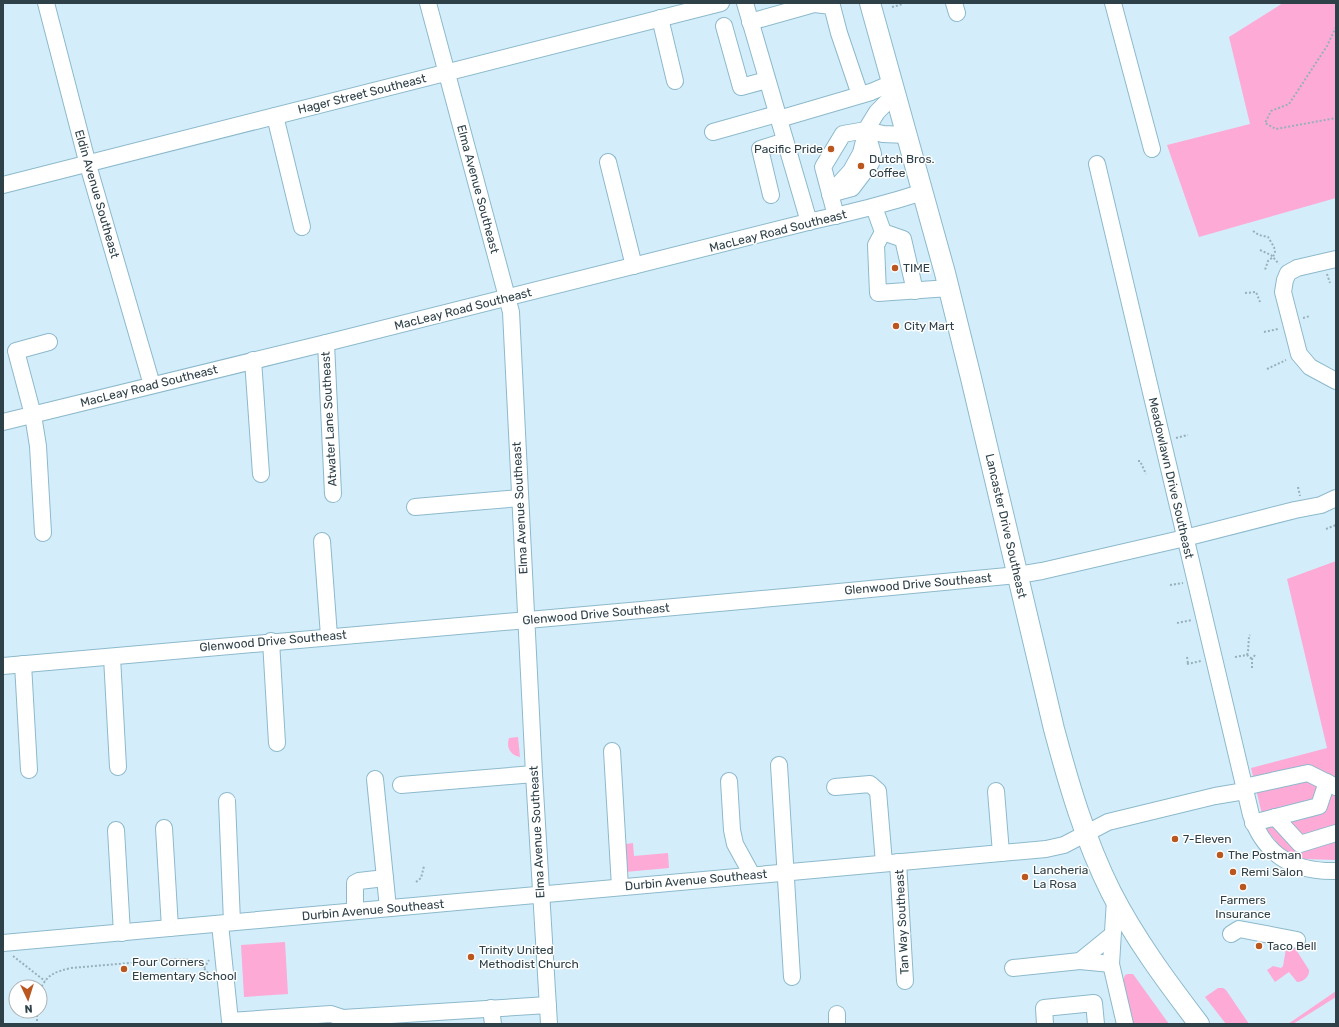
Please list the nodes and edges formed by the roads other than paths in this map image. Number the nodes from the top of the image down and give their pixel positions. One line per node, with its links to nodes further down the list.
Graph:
1 (46, 3): 24 (street, Eldin Avenue Southeast)
2 (428, 3): 10 (street, Elma Avenue Southeast)
3 (721, 3): 7 (street, Hager Street Southeast)
4 (745, 3): 8 (street)
5 (870, 3): 13 (main road, Lancaster Drive Southeast)
6 (1113, 3): 21 (street)
7 (660, 18): 10 (street, Hager Street Southeast); 12 (street)
8 (750, 22): 11 (street); 14 (street)
9 (724, 26): 11 (street)
10 (446, 72): 15 (street, Hager Street Southeast); 38 (street, Elma Avenue Southeast)
11 (767, 80): 16 (street)
12 (675, 81)
13 (894, 88): 14 (street); 17 (street); 19 (main road, Lancaster Drive Southeast)
14 (860, 95): 16 (street)
15 (275, 116): 24 (street, Hager Street Southeast); 32 (street)
16 (778, 116): 18 (street); 20 (street)
17 (866, 130): 19 (street); 27 (street); 27 (street)
18 (713, 132)
19 (907, 135): 26 (main road, Lancaster Drive Southeast)
20 (785, 141): 28 (street); 31 (street)
21 (1152, 149)
22 (608, 162): 35 (street)
23 (1097, 164): 52 (street, Meadowlawn Drive Southeast)
24 (88, 165): 25 (street, Hager Street Southeast); 43 (street, Eldin Avenue Southeast)
25 (3, 185)
26 (922, 192): 29 (street, MacLeay Road Southeast); 36 (main road, Lancaster Drive Southeast)
27 (830, 194): 30 (street)
28 (771, 195)
29 (874, 207): 30 (street, MacLeay Road Southeast); 33 (street)
30 (836, 216): 31 (street, MacLeay Road Southeast)
31 (809, 222): 35 (street, MacLeay Road Southeast)
32 (302, 226)
33 (883, 232): 37 (street); 37 (street)
34 (1336, 259): 42 (street)
35 (634, 266): 38 (street, MacLeay Road Southeast)
36 (949, 288): 37 (street); 54 (main road, Lancaster Drive Southeast)
37 (915, 291)
38 (508, 297): 40 (street, MacLeay Road Southeast); 48 (street, Elma Avenue Southeast)
39 (49, 342): 44 (street)
40 (326, 343): 41 (street, MacLeay Road Southeast); 47 (street, Atwater Lane Southeast)
41 (253, 360): 43 (street, MacLeay Road Southeast); 46 (street)
42 (1336, 381)
43 (152, 385): 44 (street, MacLeay Road Southeast)
44 (33, 415): 45 (street, MacLeay Road Southeast); 51 (street)
45 (3, 422)
46 (261, 474)
47 (334, 494)
48 (520, 498): 50 (street); 55 (street, Elma Avenue Southeast)
49 (1336, 498): 52 (street, Glenwood Drive Southeast)
50 (415, 507)
51 (43, 533)
52 (1185, 538): 54 (street, Glenwood Drive Southeast); 72 (street, Meadowlawn Drive Southeast)
53 (322, 540): 56 (street)
54 (1018, 575): 55 (street, Glenwood Drive Southeast); 79 (main road, Lancaster Drive Southeast)
55 (526, 620): 56 (street, Glenwood Drive Southeast); 66 (street, Elma Avenue Southeast)
56 (329, 636): 57 (street, Glenwood Drive Southeast)
57 (271, 641): 58 (street, Glenwood Drive Southeast); 61 (street)
58 (112, 656): 59 (street, Glenwood Drive Southeast); 64 (street)
59 (22, 664): 60 (street, Glenwood Drive Southeast); 65 (street)
60 (3, 666)
61 (277, 743)
62 (612, 751): 87 (street)
63 (780, 765): 84 (street)
64 (118, 767)
65 (30, 770)
66 (534, 774): 69 (street); 88 (street, Elma Avenue Southeast)
67 (375, 779): 86 (street)
68 (729, 782): 85 (street)
69 (401, 785)
70 (1331, 785): 72 (street, Durbin Avenue Southeast); 75 (street)
71 (836, 787): 82 (street, Tan Way Southeast)
72 (1244, 789): 76 (street); 79 (street, Durbin Avenue Southeast)
73 (996, 791): 81 (street)
74 (227, 801): 92 (street)
75 (1275, 817): 76 (street); 80 (street)
76 (1254, 823): 83 (street)
77 (164, 828): 93 (street)
78 (116, 830): 94 (street)
79 (1085, 833): 81 (street, Durbin Avenue Southeast); 89 (main road, Lancaster Drive Southeast)
80 (1336, 833)
81 (1001, 853): 82 (street, Durbin Avenue Southeast)
82 (891, 863): 84 (street, Durbin Avenue Southeast); 103 (street, Tan Way Southeast)
83 (1336, 871)
84 (786, 872): 85 (street, Durbin Avenue Southeast); 102 (street)
85 (752, 875): 87 (street, Durbin Avenue Southeast)
86 (385, 878): 90 (street); 91 (street)
87 (620, 887): 88 (street, Durbin Avenue Southeast)
88 (541, 894): 90 (street, Durbin Avenue Southeast); 104 (street, Elma Avenue Southeast)
89 (1115, 900): 96 (street); 113 (main road, Lancaster Drive Southeast)
90 (388, 908): 91 (street, Durbin Avenue Southeast)
91 (355, 911): 92 (street, Durbin Avenue Southeast)
92 (226, 923): 93 (street, Durbin Avenue Southeast); 106 (street)
93 (170, 928): 94 (street, Durbin Avenue Southeast)
94 (122, 933): 98 (street, Durbin Avenue Southeast)
95 (1231, 934): 97 (street)
96 (1112, 935): 99 (street); 100 (street)
97 (1297, 940)
98 (7, 942)
99 (1080, 961): 100 (street); 101 (street)
100 (1111, 964): 112 (street)
101 (1013, 968)
102 (792, 977)
103 (905, 981)
104 (548, 1005): 105 (street); 109 (street, Elma Avenue Southeast)
105 (491, 1008): 107 (street); 108 (street)
106 (314, 1019): 107 (street)
107 (340, 1021)
108 (493, 1024)
109 (549, 1024)
110 (1045, 1024): 111 (street)
111 (1096, 1024)
112 (1125, 1024)
113 (1198, 1024)

